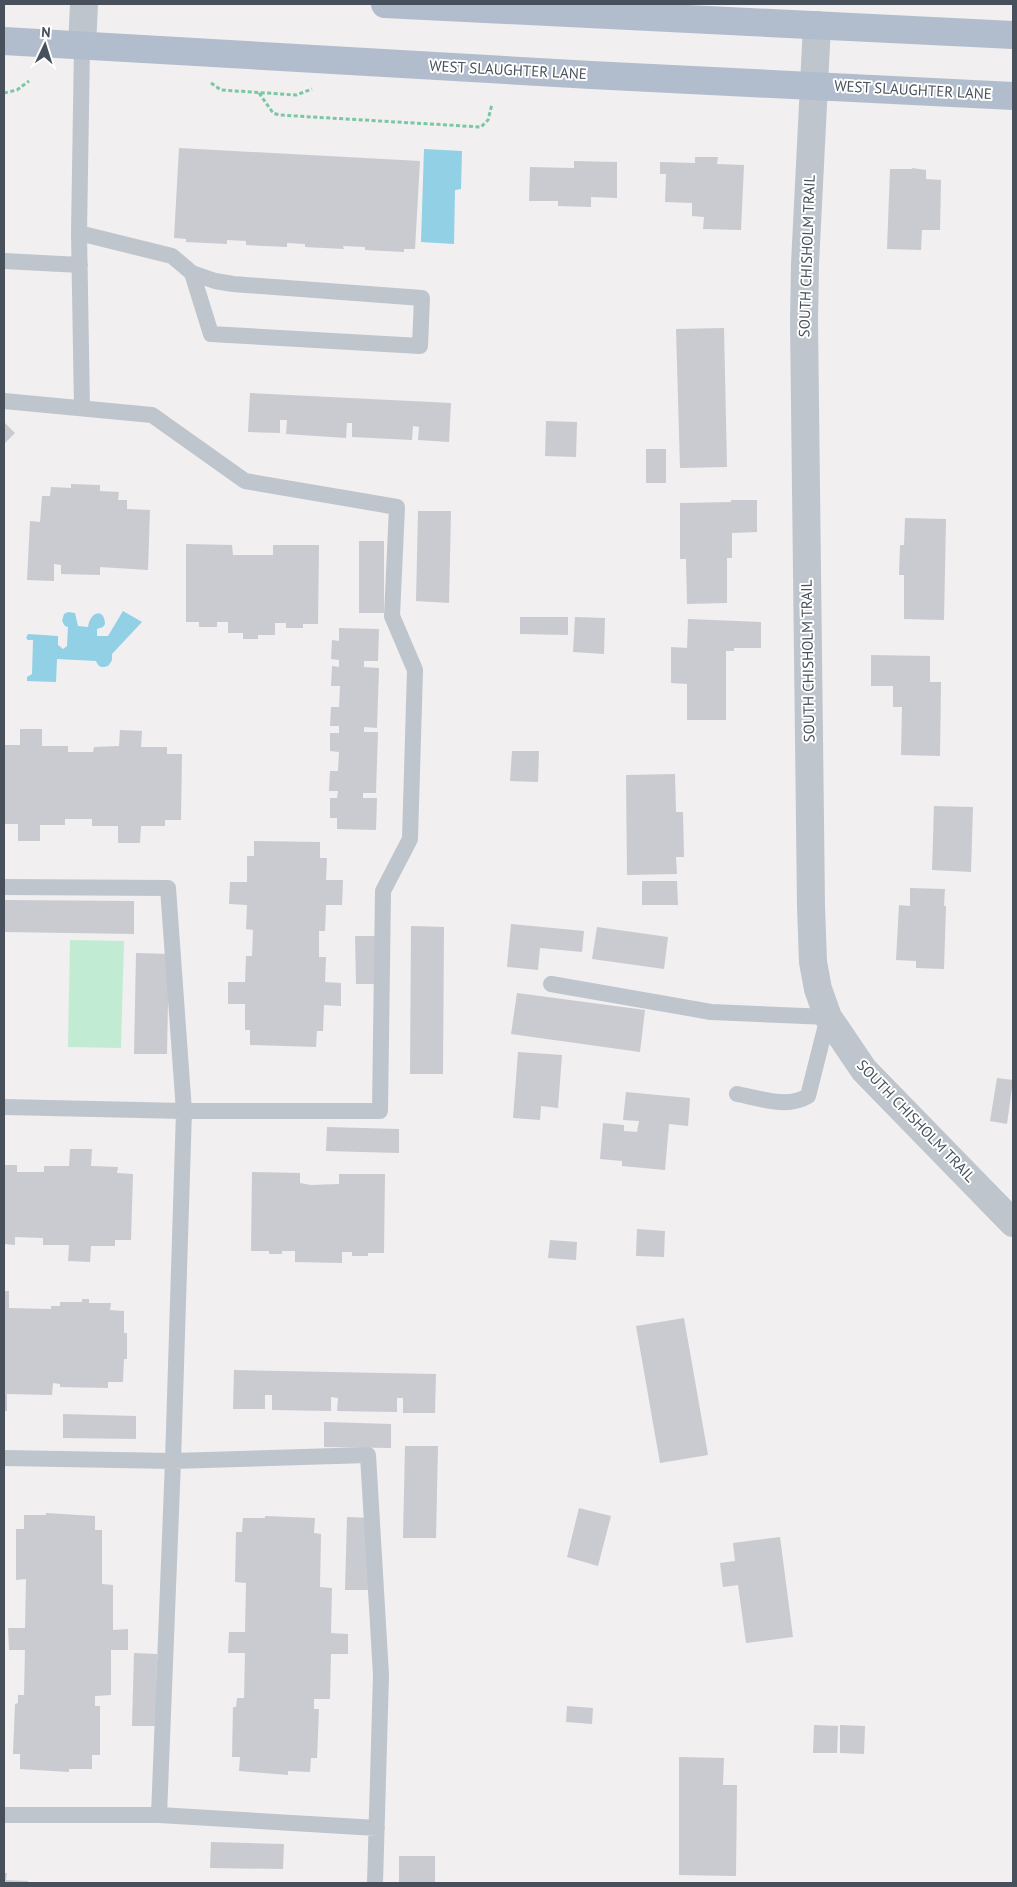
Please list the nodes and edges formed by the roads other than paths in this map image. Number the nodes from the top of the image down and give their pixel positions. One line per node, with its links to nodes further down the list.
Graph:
1 (84, 4): 6 (street)
2 (385, 4): 3 (main road)
3 (818, 25): 4 (main road); 7 (street, SOUTH CHISHOLM TRAIL)
4 (1013, 35)
5 (4, 41): 6 (main road, WEST SLAUGHTER LANE)
6 (82, 46): 7 (main road, WEST SLAUGHTER LANE); 9 (lane)
7 (814, 85): 8 (main road, WEST SLAUGHTER LANE); 17 (street, SOUTH CHISHOLM TRAIL)
8 (1013, 96)
9 (79, 233): 11 (lane); 12 (lane)
10 (4, 261): 11 (lane)
11 (80, 265): 14 (lane)
12 (192, 273): 12 (lane)
13 (4, 401): 14 (lane)
14 (82, 408): 20 (lane)
15 (4, 887): 20 (lane)
16 (551, 984): 17 (lane)
17 (828, 1017): 18 (lane); 21 (street, SOUTH CHISHOLM TRAIL)
18 (737, 1094)
19 (4, 1107): 20 (lane)
20 (184, 1111): 23 (lane)
21 (1013, 1223)
22 (4, 1458): 23 (lane)
23 (173, 1461): 25 (lane); 26 (lane)
24 (4, 1815): 25 (lane)
25 (159, 1815): 26 (lane)
26 (377, 1828): 27 (lane)
27 (375, 1883)

